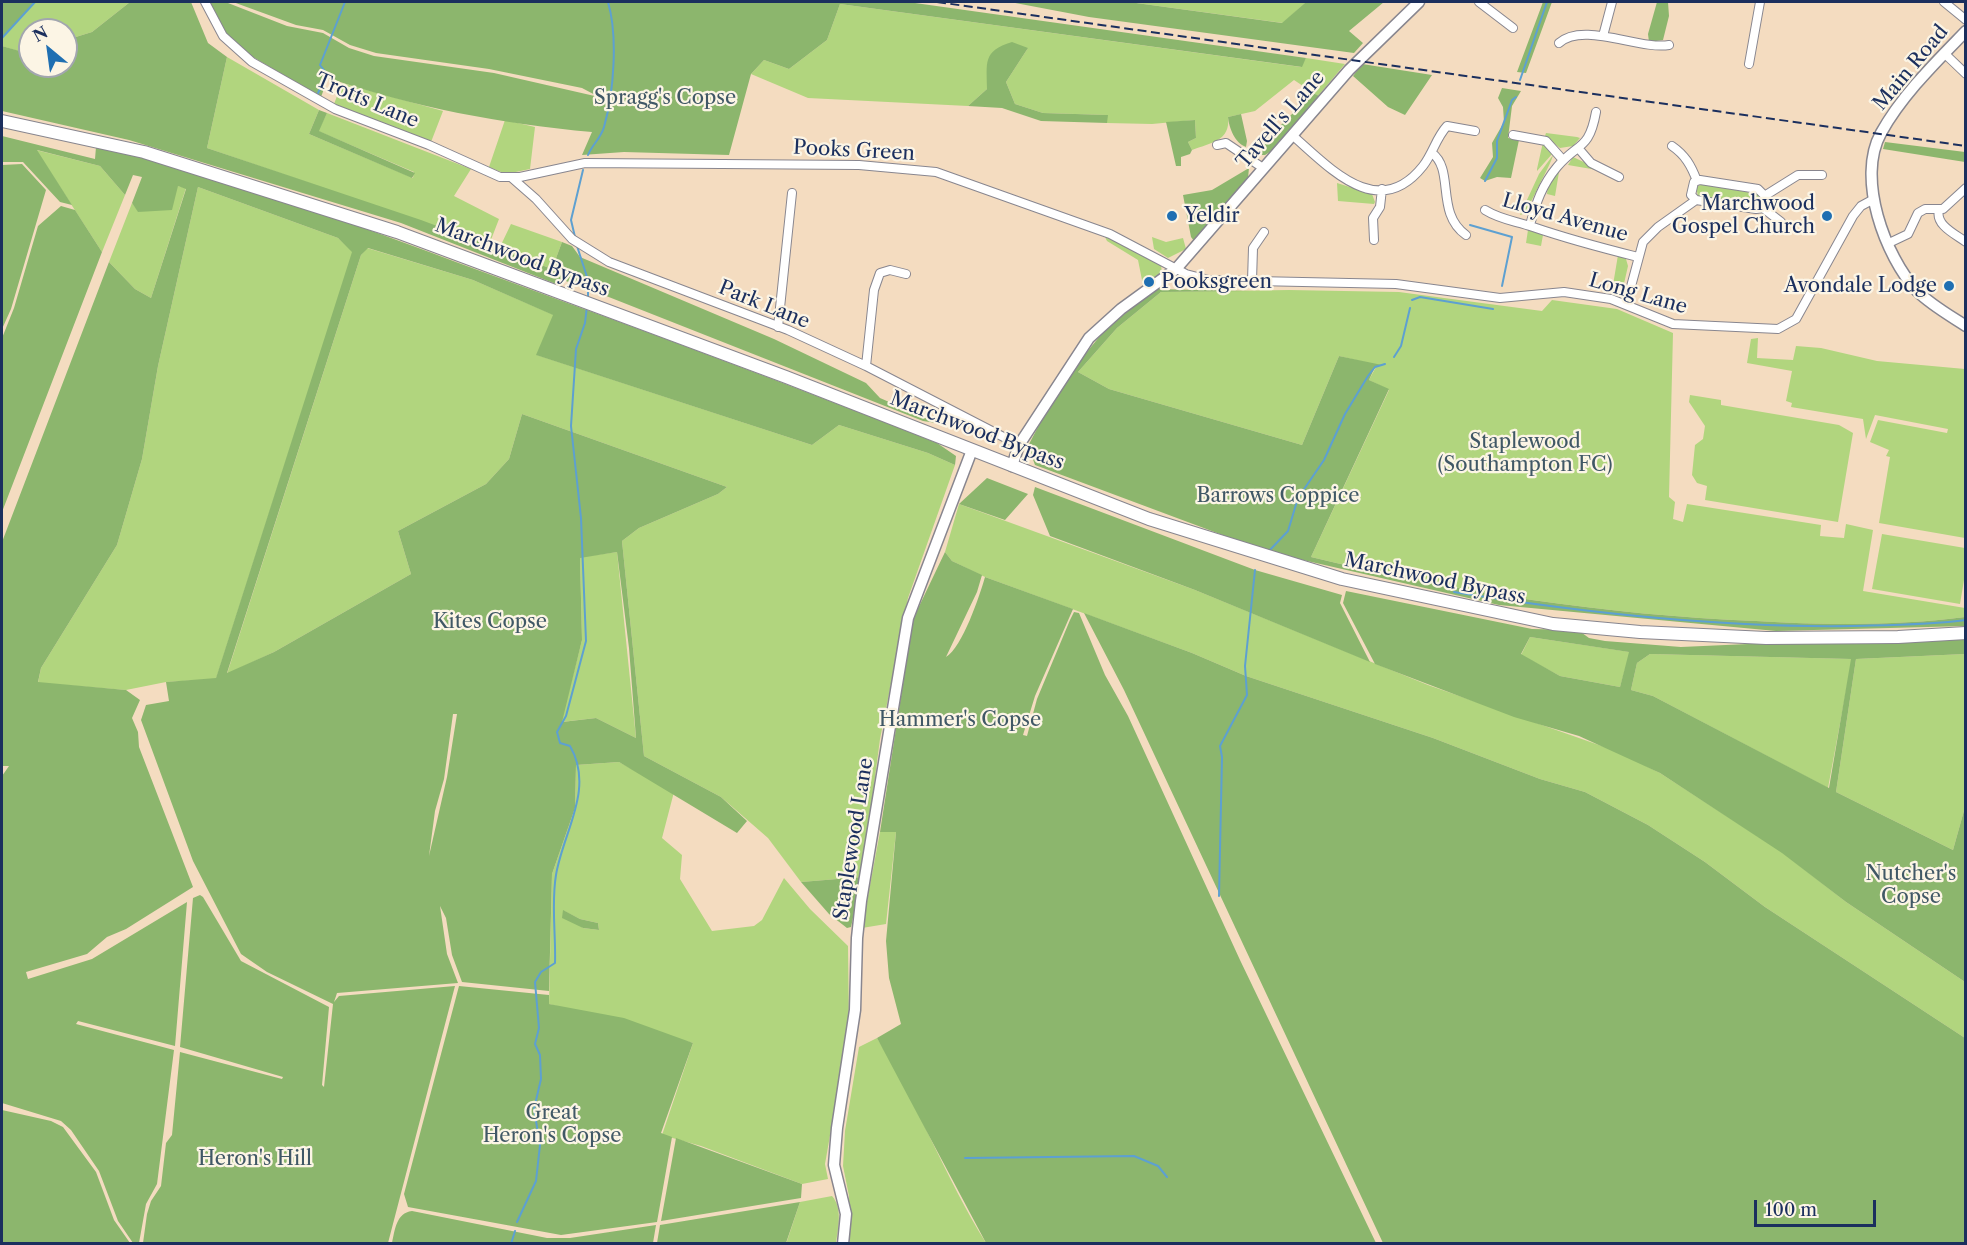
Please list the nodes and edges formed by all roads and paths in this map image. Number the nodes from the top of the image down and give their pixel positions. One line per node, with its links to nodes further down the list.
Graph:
1 (205, 2): 29 (street, Trotts Lane)
2 (1419, 2): 19 (street, Tavell's Lane)
3 (1479, 2): 8 (street)
4 (1612, 2): 10 (street)
5 (1760, 2): 14 (street)
6 (1944, 2): 7 (street)
7 (1965, 20)
8 (1513, 28)
9 (1965, 31): 13 (street, Main Road)
10 (1603, 36): 11 (street); 12 (street)
11 (1559, 43)
12 (1669, 45)
13 (1944, 53): 15 (street); 35 (street, Main Road)
14 (1749, 64)
15 (1965, 74)
16 (1596, 112): 23 (street)
17 (2, 121): 56 (main road, Marchwood Bypass)
18 (1475, 131): 24 (street)
19 (1292, 135): 26 (street, Tavell's Lane); 32 (street)
20 (1513, 135): 25 (street)
21 (1217, 145): 26 (street)
22 (1672, 146): 30 (street)
23 (1579, 149): 25 (street); 28 (street)
24 (1432, 153): 32 (street); 43 (street)
25 (1563, 160): 41 (street)
26 (1263, 168): 48 (street, Tavell's Lane)
27 (1822, 175): 34 (street)
28 (1619, 177)
29 (512, 178): 48 (street, Pooks Green); 53 (street, Park Lane)
30 (1697, 180): 34 (street); 36 (street)
31 (1965, 188): 39 (street)
32 (1382, 189): 44 (street)
33 (792, 193): 53 (street)
34 (1766, 195): 37 (street)
35 (1874, 199): 46 (street, Main Road); 51 (street, Long Lane)
36 (1696, 200): 37 (street); 47 (street)
37 (1763, 208): 40 (street)
38 (1485, 210): 41 (street, Lloyd Avenue)
39 (1939, 210): 45 (street); 46 (street)
40 (1781, 222)
41 (1530, 225): 47 (street, Lloyd Avenue)
42 (1264, 232): 50 (street)
43 (1466, 235)
44 (1374, 240)
45 (1965, 242)
46 (1889, 243): 52 (street, Main Road)
47 (1638, 256): 51 (street)
48 (1176, 269): 50 (street, Long Lane); 55 (street)
49 (906, 274): 54 (street)
50 (1252, 281): 51 (street, Long Lane)
51 (1626, 305)
52 (1965, 326)
53 (778, 327): 54 (street, Park Lane)
54 (866, 366): 55 (street, Park Lane)
55 (1019, 445): 57 (street)
56 (972, 450): 57 (main road, Marchwood Bypass); 59 (street, Staplewood Lane)
57 (1012, 466): 58 (main road, Marchwood Bypass)
58 (1965, 633)
59 (843, 1244)

